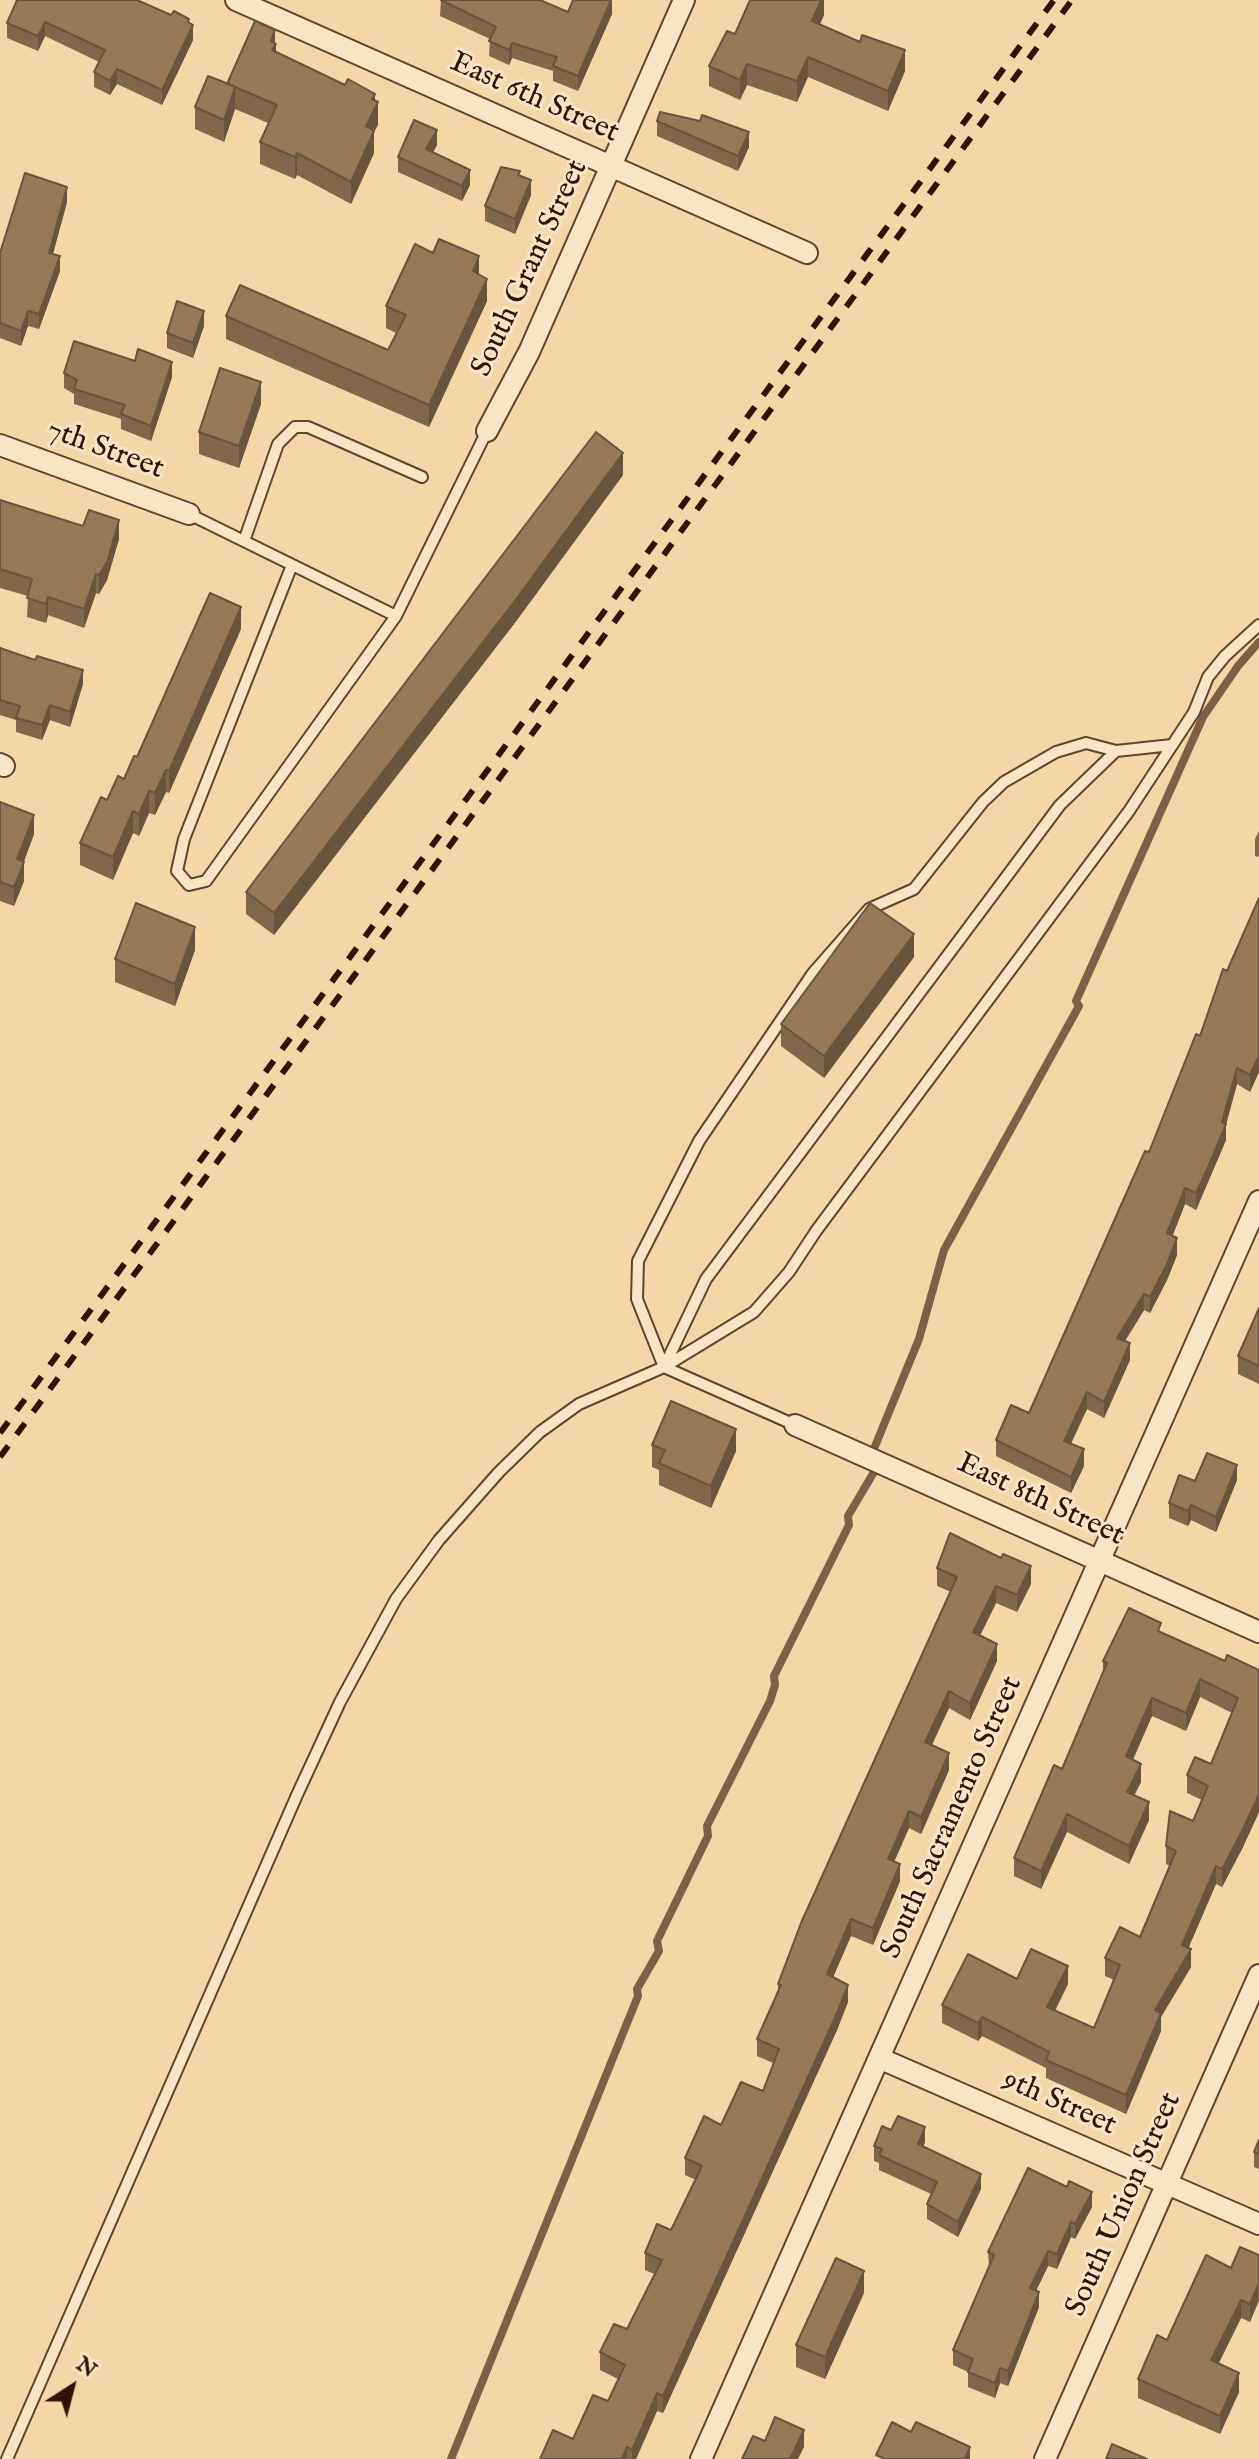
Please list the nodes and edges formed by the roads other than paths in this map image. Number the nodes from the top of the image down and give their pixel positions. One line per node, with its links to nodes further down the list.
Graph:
1 (236, 0): 3 (street, East 6th Street)
2 (684, 0): 3 (street, South Grant Street)
3 (611, 166): 4 (street, East 6th Street); 5 (street, South Grant Street)
4 (807, 253)
5 (487, 431): 11 (lane)
6 (0, 445): 8 (street, 7th Street)
7 (422, 477): 9 (lane)
8 (189, 514): 9 (lane)
9 (244, 541): 10 (lane)
10 (292, 565): 11 (lane); 11 (lane)
11 (396, 616)
12 (1259, 625): 13 (lane)
13 (1172, 745): 14 (lane); 16 (lane)
14 (1116, 751): 16 (lane); 16 (lane)
15 (1259, 1201): 18 (street, South Sacramento Street)
16 (664, 1367): 17 (lane); 24 (lane)
17 (795, 1425): 18 (street, East 8th Street)
18 (1100, 1562): 19 (street, East 8th Street); 21 (street, South Sacramento Street)
19 (1259, 1632)
20 (1259, 1975): 22 (street, South Union Street)
21 (879, 2058): 22 (street, 9th Street); 25 (street, South Sacramento Street)
22 (1167, 2184): 23 (street, 9th Street); 26 (street, South Union Street)
23 (1259, 2224)
24 (7, 2459)
25 (701, 2459)
26 (1045, 2459)

